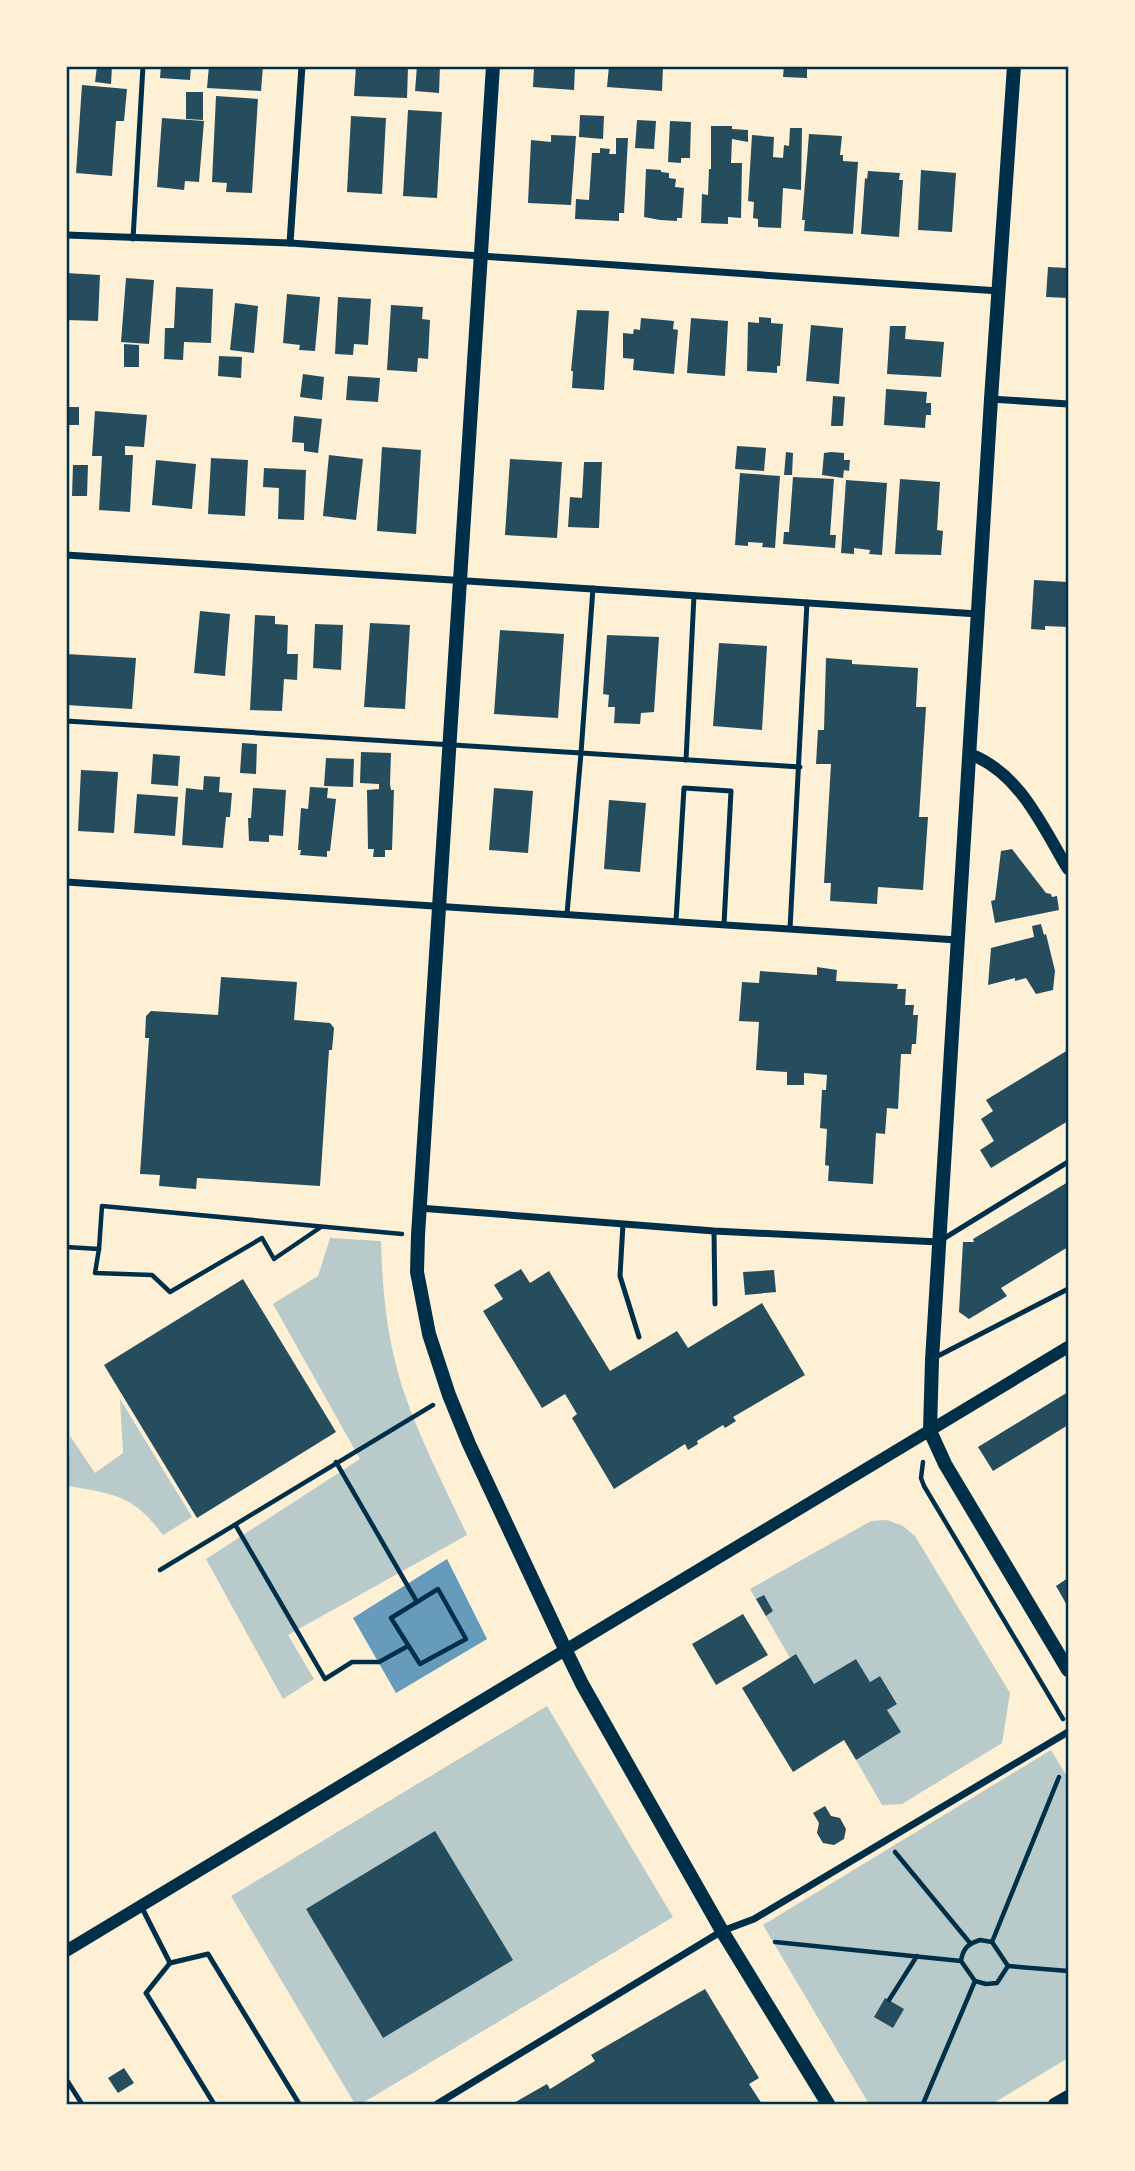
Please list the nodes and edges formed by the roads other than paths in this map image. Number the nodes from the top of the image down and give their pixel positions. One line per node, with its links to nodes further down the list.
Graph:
1 (143, 66): 6 (lane)
2 (302, 66): 7 (street)
3 (493, 66): 8 (main road)
4 (1014, 66): 9 (main road)
5 (66, 235): 6 (street)
6 (133, 239): 7 (street)
7 (290, 243): 8 (street)
8 (480, 256): 9 (street); 13 (main road)
9 (999, 291): 10 (main road)
10 (990, 399): 11 (street); 17 (main road)
11 (1069, 404)
12 (66, 555): 13 (street)
13 (459, 580): 14 (street); 19 (main road)
14 (593, 589): 15 (street); 20 (lane)
15 (694, 595): 16 (street); 22 (lane)
16 (807, 602): 17 (street); 23 (lane)
17 (979, 614): 21 (main road)
18 (66, 721): 19 (lane)
19 (449, 745): 20 (lane); 26 (main road)
20 (581, 753): 22 (lane); 27 (lane)
21 (970, 754): 24 (street); 31 (main road)
22 (687, 760): 23 (lane)
23 (800, 767): 30 (lane)
24 (1066, 861)
25 (66, 882): 26 (street)
26 (439, 905): 27 (street); 33 (main road)
27 (568, 914): 28 (street)
28 (677, 921): 29 (street); 29 (lane)
29 (724, 924): 30 (street)
30 (790, 929): 31 (street)
31 (958, 940): 36 (main road)
32 (1069, 1162): 36 (lane)
33 (419, 1208): 34 (street); 43 (main road)
34 (622, 1224): 35 (street); 39 (lane)
35 (714, 1231): 36 (street); 38 (lane)
36 (939, 1242): 41 (main road)
37 (1069, 1289): 41 (lane)
38 (715, 1304)
39 (639, 1338)
40 (1069, 1347): 42 (street)
41 (932, 1360): 42 (main road)
42 (930, 1431): 43 (street); 44 (main road)
43 (566, 1651): 46 (street); 47 (main road)
44 (1069, 1670)
45 (1069, 1732): 47 (street)
46 (141, 1906): 48 (street); 49 (lane)
47 (722, 1931): 54 (street); 55 (main road)
48 (66, 1951)
49 (170, 1963): 52 (lane); 53 (lane)
50 (66, 2079): 51 (lane)
51 (82, 2105)
52 (214, 2105)
53 (296, 2105)
54 (437, 2105)
55 (828, 2105)

